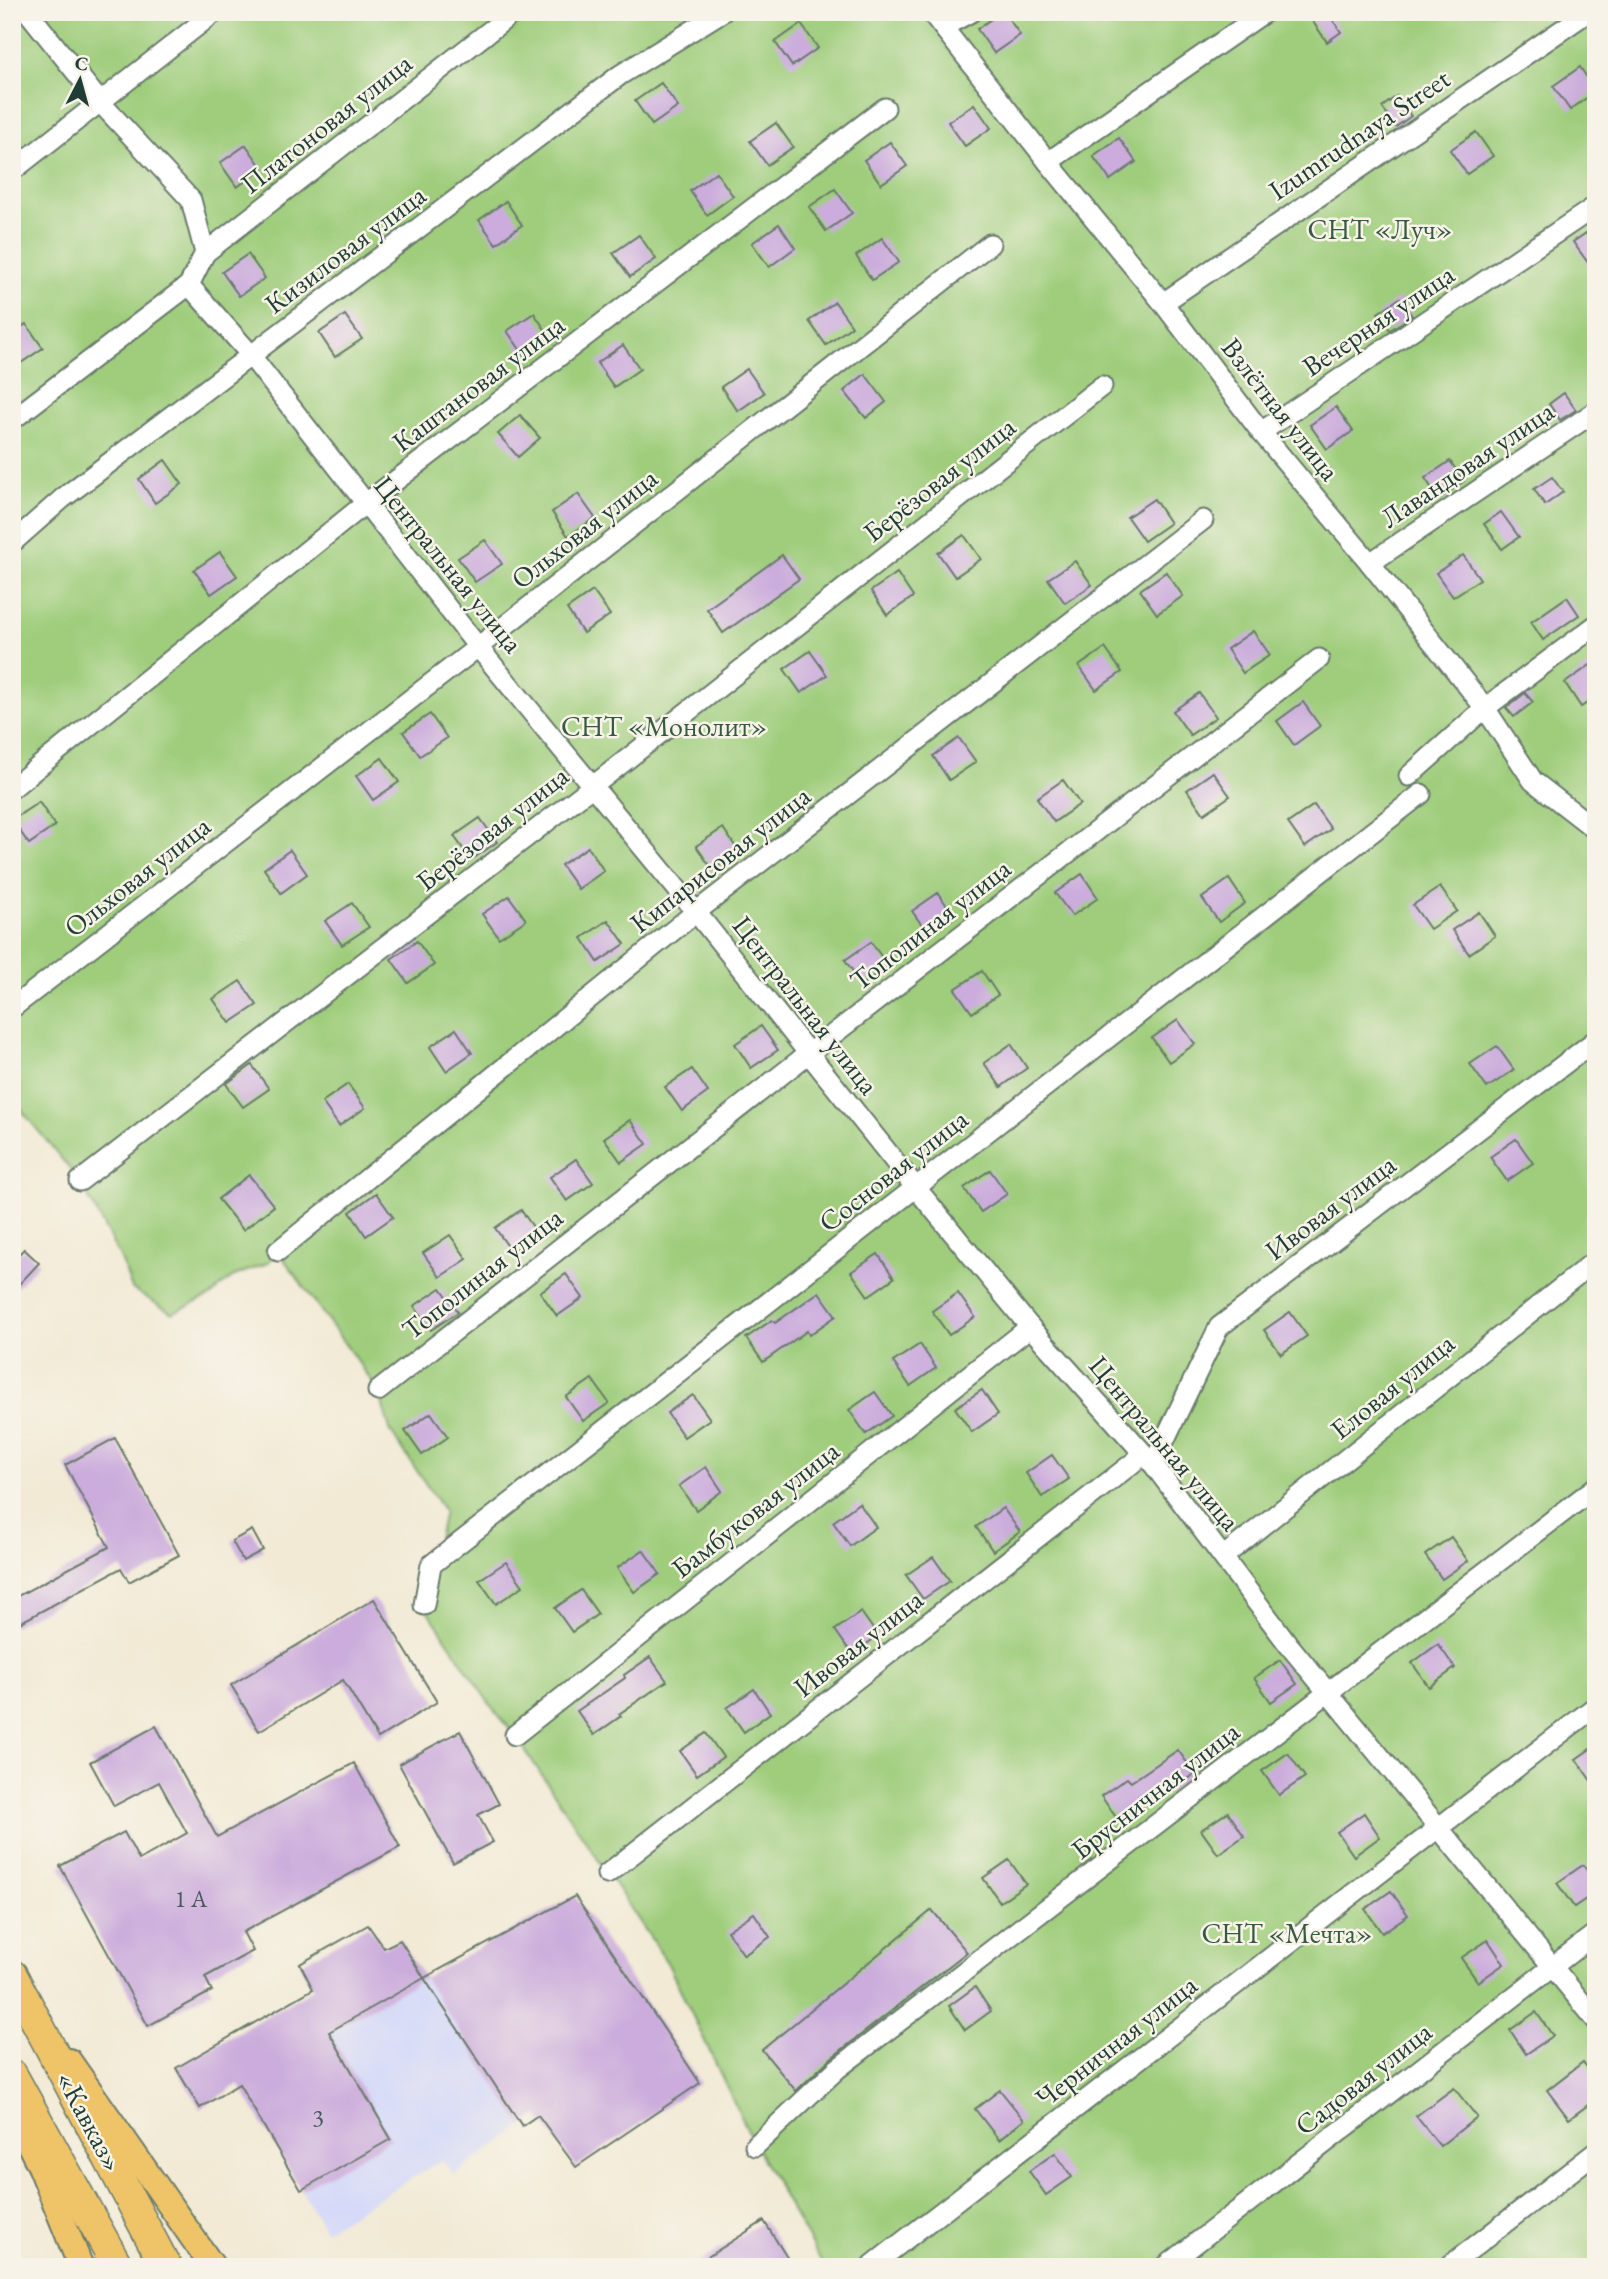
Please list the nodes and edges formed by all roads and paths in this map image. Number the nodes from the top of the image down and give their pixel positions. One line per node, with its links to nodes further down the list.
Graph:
1 (28, 12): 9 (street)
2 (215, 12): 9 (street)
3 (514, 12): 15 (street, Платоновая улица)
4 (722, 12): 18 (street, Кизиловая улица)
5 (971, 12): 8 (street)
6 (1265, 12): 11 (street)
7 (1588, 12): 17 (street, Izumrudnaya Street)
8 (937, 20): 11 (street, Взлётная улица)
9 (99, 101): 12 (street); 15 (street)
10 (885, 108): 23 (street, Каштановая улица)
11 (1048, 162): 17 (street, Взлётная улица)
12 (12, 171)
13 (1596, 206): 22 (street, Вечерняя улица)
14 (990, 244): 28 (street, Ольховая улица)
15 (205, 253): 16 (street)
16 (189, 285): 18 (street, Центральная улица); 21 (street)
17 (1163, 303): 22 (street, Взлётная улица)
18 (251, 357): 23 (street, Центральная улица); 25 (street, Кизиловая улица)
19 (1101, 386): 32 (street, Берёзовая улица)
20 (1596, 411): 26 (street, Лавандовая улица)
21 (12, 420)
22 (1261, 432): 26 (street, Взлётная улица)
23 (365, 504): 28 (street, Центральная улица); 33 (street, Каштановая улица)
24 (1203, 520): 36 (street, Кипарисовая улица)
25 (12, 543)
26 (1370, 564): 30 (street, Взлётная улица)
27 (1596, 625): 30 (street)
28 (478, 647): 32 (street, Центральная улица); 37 (street, Ольховая улица)
29 (1319, 659): 39 (street, Тополиная улица)
30 (1485, 708): 31 (street); 35 (street, Взлётная улица)
31 (1409, 776)
32 (593, 786): 36 (street, Центральная улица); 40 (street, Берёзовая улица)
33 (12, 788)
34 (1421, 794): 41 (street, Сосновая улица)
35 (1596, 830)
36 (696, 912): 39 (street, Центральная улица); 42 (street, Кипарисовая улица)
37 (12, 1008)
38 (1596, 1040): 46 (street, Ивовая улица)
39 (809, 1053): 41 (street, Центральная улица); 45 (street, Тополиная улица)
40 (80, 1181)
41 (916, 1188): 44 (street, Центральная улица); 49 (street, Сосновая улица)
42 (278, 1251)
43 (1596, 1260): 48 (street, Еловая улица)
44 (1030, 1327): 46 (street, Центральная улица); 52 (street, Бамбуковая улица)
45 (378, 1391)
46 (1148, 1459): 48 (street, Центральная улица); 54 (street, Ивовая улица)
47 (1596, 1487): 50 (street, Брусничная улица)
48 (1224, 1556): 50 (street, Центральная улица)
49 (424, 1605)
50 (1328, 1692): 53 (street, Центральная улица); 62 (street, Брусничная улица)
51 (1596, 1706): 53 (street, Черничная улица)
52 (515, 1735)
53 (1439, 1827): 56 (street, Центральная улица); 68 (street, Черничная улица)
54 (607, 1874)
55 (1596, 1933): 56 (street, Садовая улица)
56 (1553, 1966): 59 (street, Центральная улица); 69 (street, Садовая улица)
57 (12, 1975): 58 (highway, «Кавказ»)
58 (29, 2006): 66 (highway, «Кавказ»); 67 (main road)
59 (1596, 2020)
60 (12, 2075): 65 (highway, «Кавказ»)
61 (12, 2109): 64 (main road)
62 (755, 2146)
63 (1596, 2152): 70 (street)
64 (81, 2267)
65 (118, 2267)
66 (166, 2267)
67 (214, 2267)
68 (870, 2267)
69 (1165, 2267)
70 (1448, 2267)

